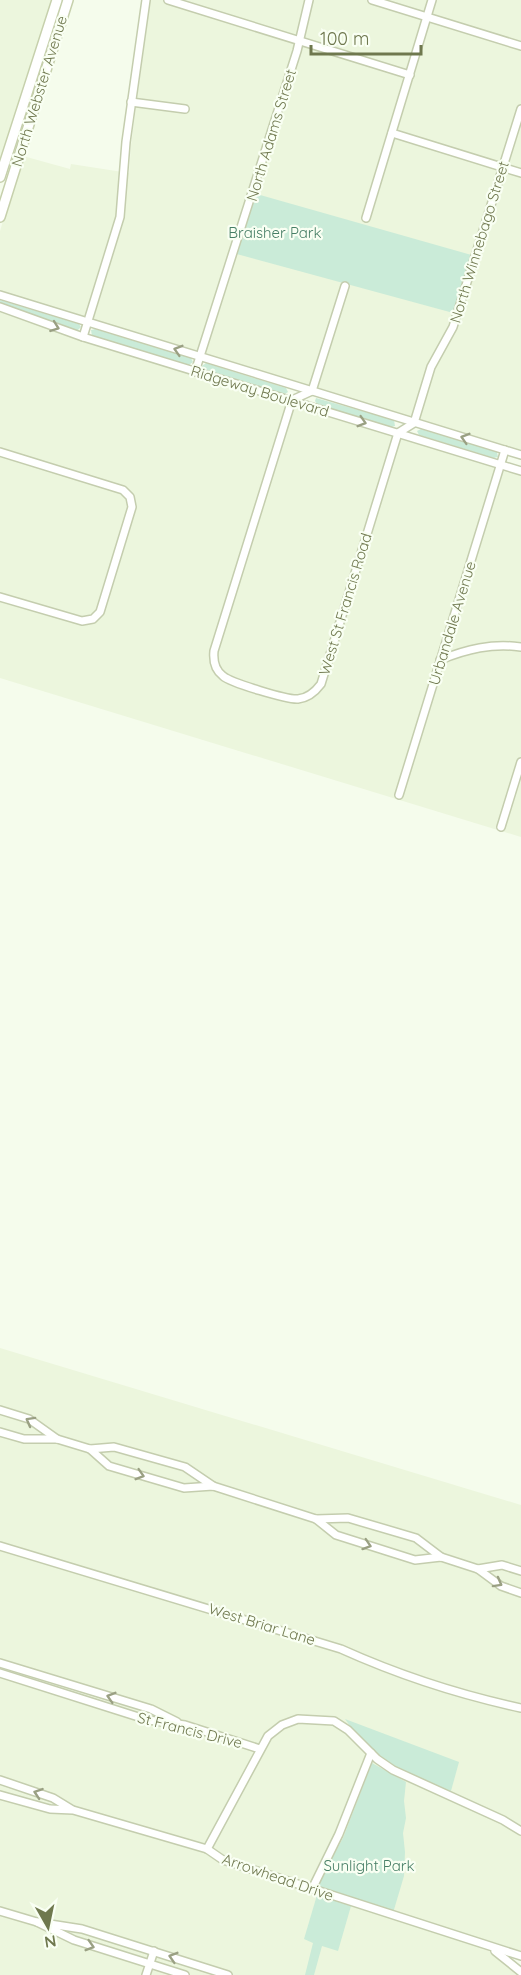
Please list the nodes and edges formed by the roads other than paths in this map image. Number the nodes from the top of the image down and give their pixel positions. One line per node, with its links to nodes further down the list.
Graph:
1 (57, 0): 18 (main road, North Webster Avenue)
2 (68, 0): 19 (main road, North Webster Avenue)
3 (146, 0): 12 (street)
4 (168, 0): 9 (street)
5 (309, 0): 9 (street, North Adams Street)
6 (372, 0): 8 (street)
7 (432, 0): 8 (street)
8 (427, 17): 10 (street); 11 (street)
9 (298, 40): 11 (street); 26 (street, North Adams Street)
10 (521, 46)
11 (410, 75): 15 (street)
12 (131, 102): 13 (street); 24 (street)
13 (186, 109)
14 (521, 109): 16 (street, North Winnebago Street)
15 (392, 133): 16 (street); 20 (street)
16 (503, 167): 17 (street); 30 (street, North Winnebago Street)
17 (521, 173)
18 (0, 177)
19 (0, 217)
20 (366, 218)
21 (345, 286): 28 (street)
22 (0, 296): 24 (street, Ridgeway Boulevard)
23 (0, 307): 25 (street, Ridgeway Boulevard, one-way to 25)
24 (88, 323): 25 (street); 26 (street, Ridgeway Boulevard, one-way to 24)
25 (83, 337): 27 (street, Ridgeway Boulevard)
26 (200, 357): 27 (street, North Adams Street); 28 (street, Ridgeway Boulevard)
27 (195, 372): 29 (street, Ridgeway Boulevard)
28 (312, 392): 29 (street); 30 (street, Ridgeway Boulevard)
29 (292, 400): 31 (street, Ridgeway Boulevard, one-way to 31); 31 (street, West St Francis Road)
30 (414, 423): 31 (street); 32 (street, Ridgeway Boulevard, one-way to 30)
31 (398, 433): 35 (street, Ridgeway Boulevard)
32 (505, 450): 34 (street, Ridgeway Boulevard); 35 (street, Urbandale Avenue)
33 (0, 452): 37 (street)
34 (521, 455)
35 (501, 465): 36 (street, Ridgeway Boulevard); 39 (street, Urbandale Avenue)
36 (521, 471)
37 (0, 597)
38 (521, 647): 39 (street)
39 (440, 660): 41 (street, Urbandale Avenue)
40 (521, 762): 42 (street)
41 (399, 795)
42 (501, 826)
43 (0, 1410): 45 (street, one-way to 43)
44 (0, 1432): 45 (street)
45 (57, 1439): 46 (street)
46 (90, 1449): 47 (street); 47 (street, one-way to 47)
47 (213, 1486): 48 (street)
48 (316, 1519): 50 (street); 50 (street, one-way to 50)
49 (0, 1546): 56 (street, West Briar Lane)
50 (441, 1557): 51 (street)
51 (478, 1569): 52 (street); 53 (street, one-way to 53)
52 (521, 1571)
53 (521, 1593)
54 (0, 1663): 57 (street, one-way to 54)
55 (0, 1673): 57 (street, St Francis Drive)
56 (521, 1708)
57 (185, 1725): 58 (street, St Francis Drive)
58 (260, 1749): 59 (street, St Francis Drive); 64 (street)
59 (371, 1754): 63 (street, St Francis Drive); 65 (street)
60 (0, 1780): 62 (street, one-way to 60)
61 (0, 1795): 62 (street, Arrowhead Drive)
62 (73, 1810): 64 (street, Arrowhead Drive)
63 (521, 1831)
64 (207, 1849): 65 (street, Arrowhead Drive)
65 (312, 1889): 68 (street, Arrowhead Drive)
66 (0, 1911): 67 (street)
67 (37, 1922): 69 (street); 71 (street, one-way to 71)
68 (490, 1948): 70 (street, Arrowhead Drive); 72 (street)
69 (154, 1952): 71 (street); 75 (street, one-way to 69)
70 (521, 1956)
71 (150, 1964): 73 (street); 74 (street)
72 (521, 1972)
73 (146, 1975)
74 (185, 1975)
75 (228, 1975)

